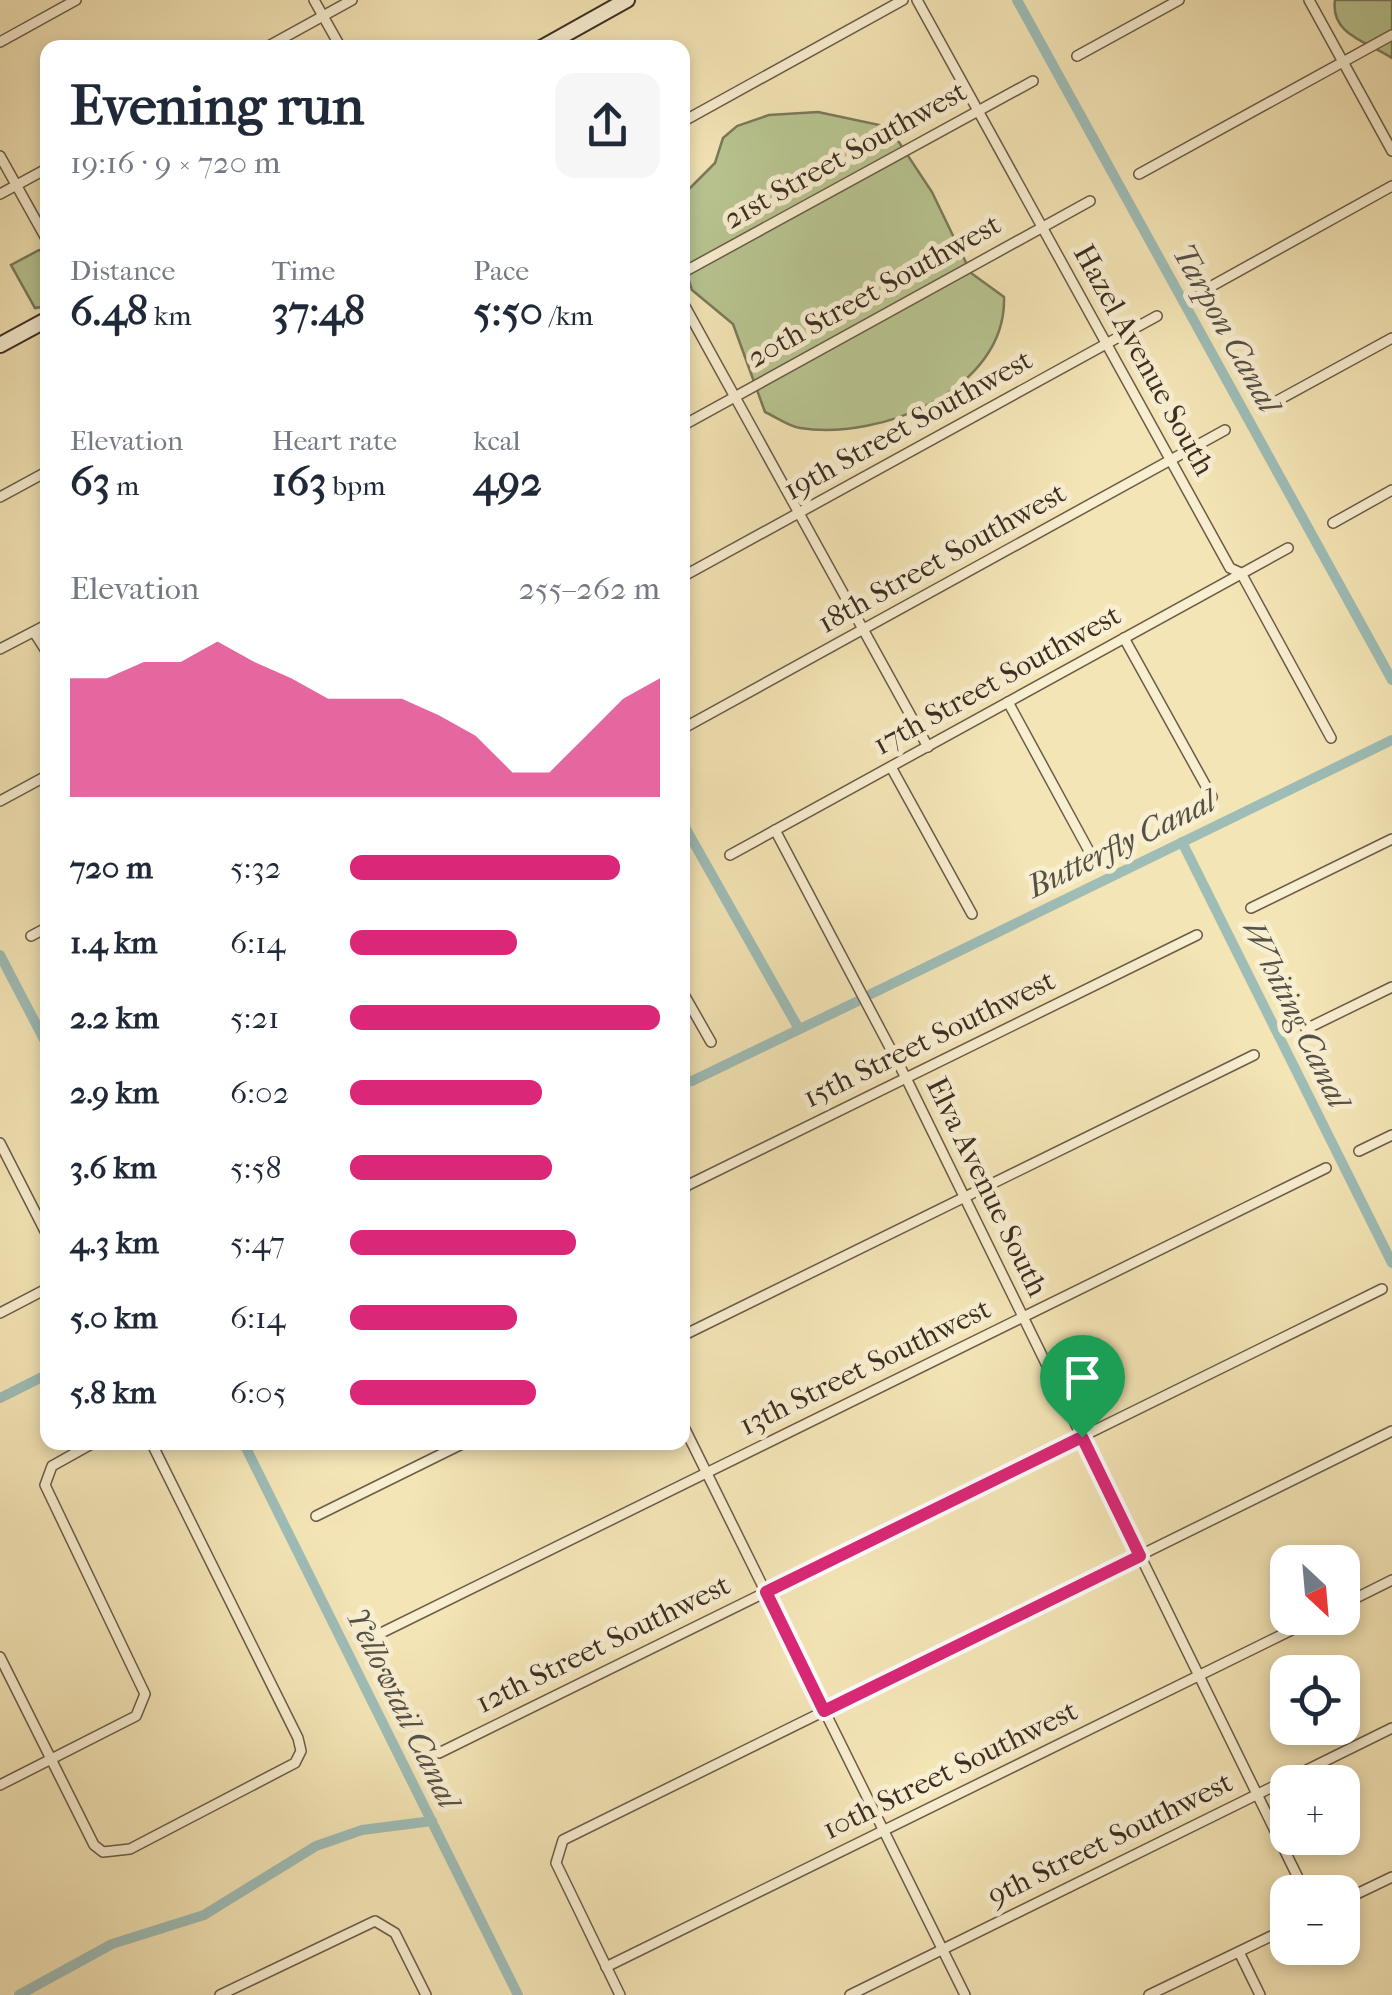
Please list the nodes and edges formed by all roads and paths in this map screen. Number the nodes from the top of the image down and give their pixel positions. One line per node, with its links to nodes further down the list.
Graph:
1 (76, 0): 14 (street)
2 (314, 0): 9 (street)
3 (352, 0): 9 (street)
4 (627, 0): 13 (street)
5 (904, 0): 19 (street)
6 (917, 0): 18 (street, Hazel Avenue South)
7 (1179, 0): 15 (street)
8 (1308, 0): 16 (street)
9 (323, 16): 11 (street); 12 (street)
10 (1392, 34): 16 (street)
11 (280, 40)
12 (336, 40)
13 (555, 40)
14 (0, 42)
15 (1077, 56)
16 (1342, 62): 20 (street); 23 (street)
17 (1033, 81): 18 (street, 21st Street Southwest)
18 (978, 110): 28 (street, Hazel Avenue South); 30 (street, 21st Street Southwest)
19 (690, 118)
20 (1392, 151)
21 (0, 156): 24 (street)
22 (40, 172): 24 (street)
23 (1140, 174)
24 (16, 185): 26 (street); 29 (street)
25 (1392, 186): 31 (street)
26 (0, 194)
27 (1090, 201): 28 (street, 20th Street Southwest)
28 (1042, 227): 36 (street, Hazel Avenue South); 38 (street, 20th Street Southwest)
29 (40, 228)
30 (690, 269)
31 (1200, 292)
32 (690, 315): 38 (street)
33 (1157, 316): 36 (street, 19th Street Southwest)
34 (40, 324): 37 (street)
35 (1392, 338): 39 (street)
36 (1107, 344): 42 (street, Hazel Avenue South); 46 (street, 19th Street Southwest)
37 (0, 346)
38 (735, 396): 40 (street, 20th Street Southwest); 46 (street)
39 (1264, 408)
40 (690, 421)
41 (1225, 430): 42 (street, 18th Street Southwest)
42 (1170, 460): 50 (street, Hazel Avenue South); 52 (street, 18th Street Southwest)
43 (40, 476): 45 (street)
44 (1392, 490): 47 (street)
45 (0, 498)
46 (799, 513): 49 (street, 19th Street Southwest); 52 (street)
47 (1333, 523)
48 (1288, 548): 50 (street, 17th Street Southwest)
49 (690, 573)
50 (1241, 574): 54 (street, 17th Street Southwest); 59 (street, Hazel Avenue South)
51 (40, 629): 53 (street)
52 (863, 630): 58 (street, 18th Street Southwest); 60 (street)
53 (34, 632): 55 (street); 56 (street)
54 (1124, 638): 57 (street, 17th Street Southwest); 63 (street)
55 (40, 641)
56 (0, 650)
57 (1008, 702): 60 (street, 17th Street Southwest); 67 (street)
58 (690, 725)
59 (1331, 738)
60 (928, 746): 61 (street, 17th Street Southwest)
61 (891, 766): 65 (street, 17th Street Southwest); 70 (street)
62 (40, 779): 64 (street)
63 (1212, 797)
64 (0, 801)
65 (775, 830): 68 (street, 17th Street Southwest); 79 (street, Elva Avenue South)
66 (1392, 839): 69 (street)
67 (1090, 851)
68 (730, 854)
69 (1252, 908)
70 (972, 914)
71 (40, 931): 73 (street)
72 (1197, 935): 79 (street, 15th Street Southwest)
73 (31, 936)
74 (1392, 987): 76 (street)
75 (690, 1004): 77 (street)
76 (1306, 1029)
77 (711, 1042)
78 (1254, 1055): 85 (street)
79 (906, 1078): 84 (street, 15th Street Southwest); 85 (street, Elva Avenue South)
80 (1392, 1136): 82 (street)
81 (0, 1143): 86 (street)
82 (1360, 1152)
83 (1326, 1168): 90 (street, 13th Street Southwest)
84 (690, 1184)
85 (964, 1198): 90 (street, Elva Avenue South); 91 (street)
86 (40, 1221)
87 (1382, 1288): 93 (street, 12th Street Southwest)
88 (40, 1292): 89 (street)
89 (0, 1313)
90 (1023, 1318): 93 (street, Elva Avenue South); 98 (street, 13th Street Southwest)
91 (690, 1332)
92 (1392, 1432): 100 (street)
93 (1082, 1437): 100 (street, Elva Avenue South); 102 (street, 12th Street Southwest)
94 (690, 1438): 98 (street)
95 (81, 1450): 111 (street)
96 (155, 1450): 111 (street)
97 (450, 1450): 99 (street)
98 (707, 1472): 102 (street); 105 (street, 13th Street Southwest)
99 (316, 1516)
100 (1140, 1556): 107 (street, Elva Avenue South); 108 (street)
101 (1392, 1580): 103 (street)
102 (766, 1592): 108 (street); 110 (street, 12th Street Southwest)
103 (1360, 1595)
104 (1281, 1635): 107 (street, 10th Street Southwest)
105 (373, 1637)
106 (0, 1657): 111 (street)
107 (1199, 1675): 113 (street, Elva Avenue South); 114 (street, 10th Street Southwest)
108 (824, 1711): 114 (street); 121 (street)
109 (1392, 1728): 113 (street, 9th Street Southwest)
110 (439, 1753)
111 (51, 1760): 112 (street)
112 (0, 1785)
113 (1258, 1795): 115 (street, Elva Avenue South); 119 (street, 9th Street Southwest)
114 (884, 1830): 119 (street); 121 (street, 10th Street Southwest)
115 (1298, 1875)
116 (1392, 1876): 117 (street)
117 (1360, 1892)
118 (1270, 1937): 120 (street)
119 (942, 1950): 125 (street, 9th Street Southwest); 126 (street)
120 (1239, 1952): 127 (street); 128 (street)
121 (606, 1967): 124 (street)
122 (220, 1995): 123 (street)
123 (426, 1995)
124 (620, 1995)
125 (850, 1995)
126 (964, 1995)
127 (1150, 1995)
128 (1260, 1995)

